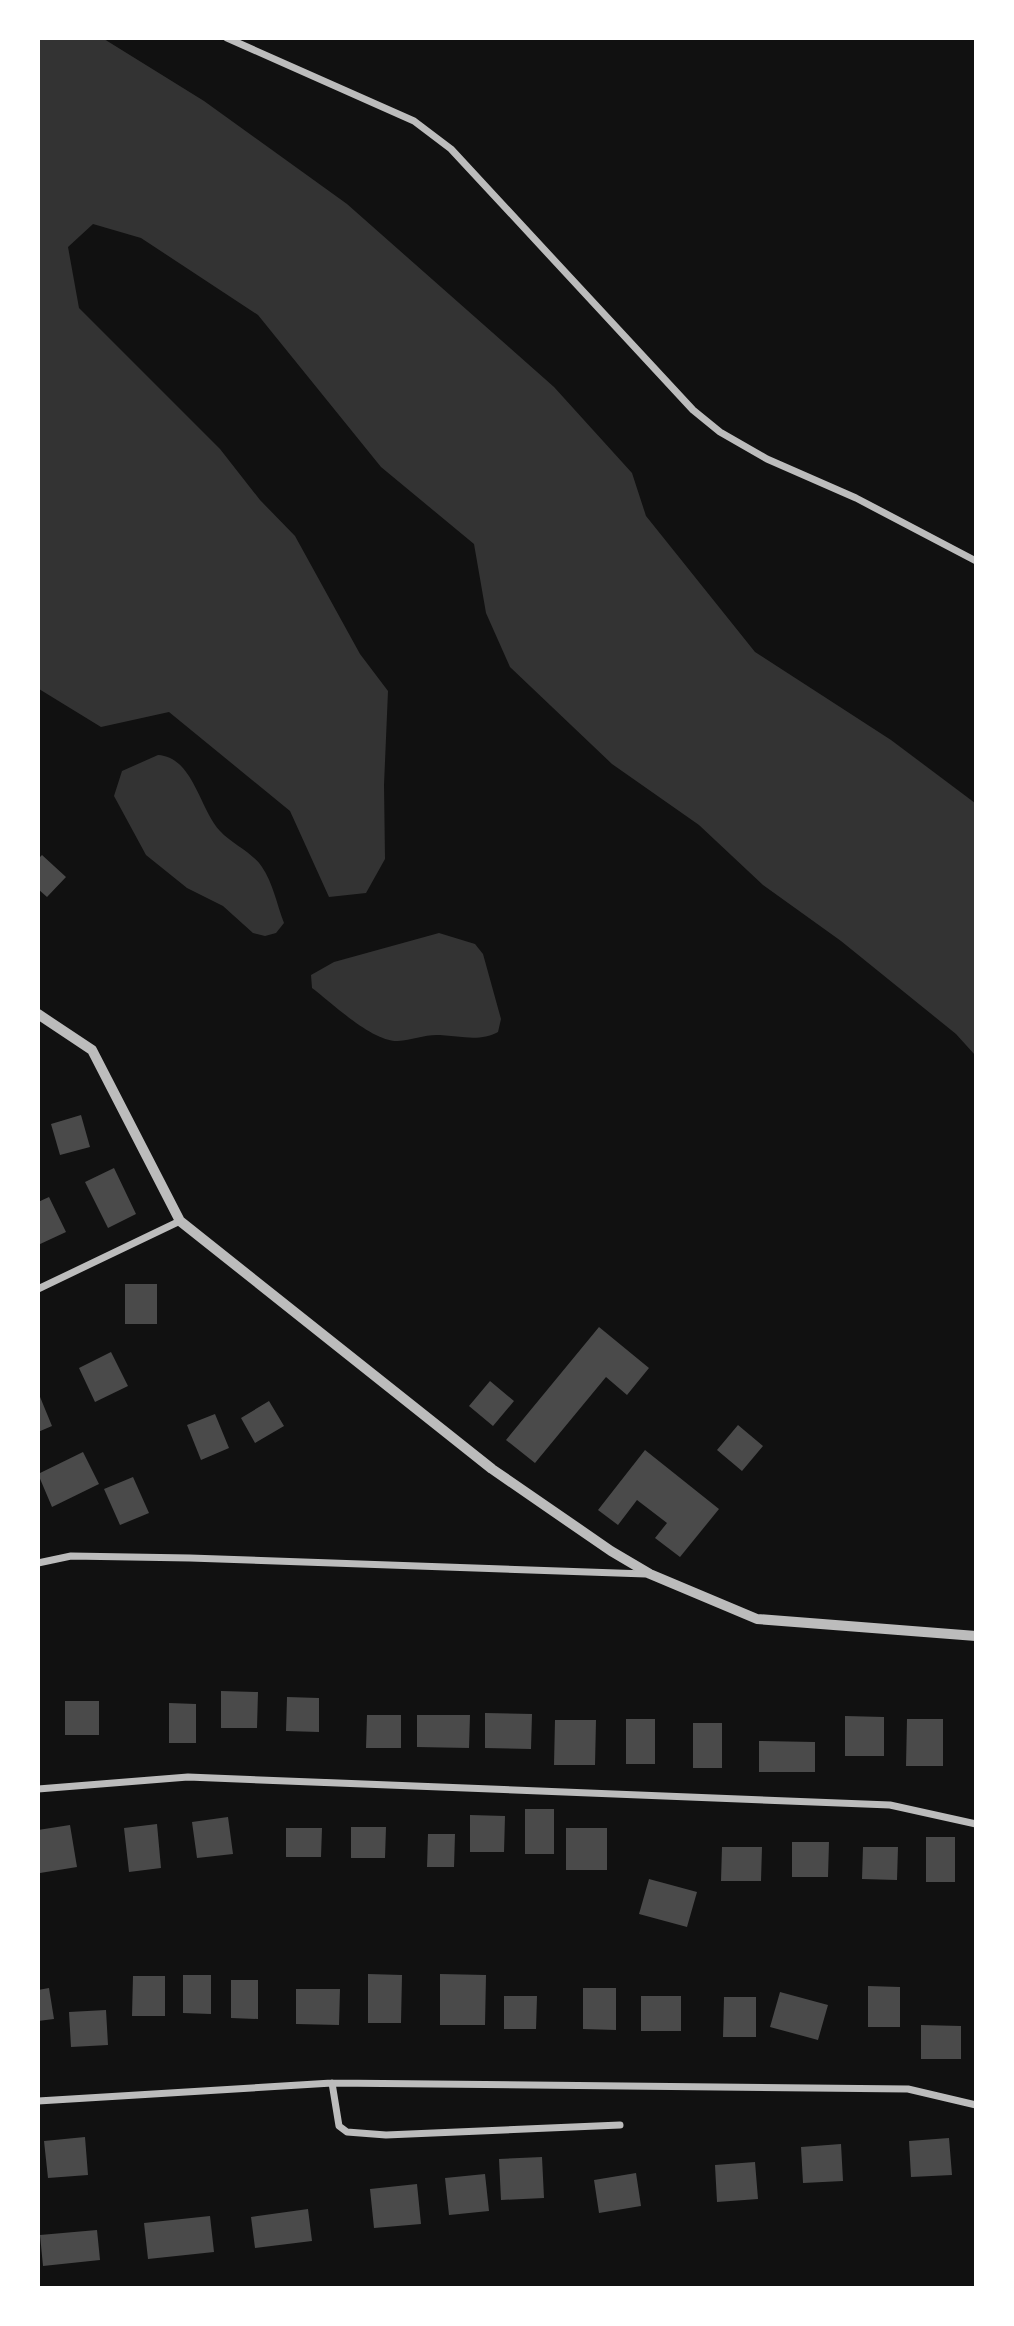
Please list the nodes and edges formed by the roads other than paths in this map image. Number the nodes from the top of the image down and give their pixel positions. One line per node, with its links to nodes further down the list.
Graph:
1 (227, 38): 2 (street)
2 (975, 561)
3 (38, 1014): 4 (street)
4 (180, 1221): 5 (street); 7 (street)
5 (38, 1289)
6 (38, 1563): 7 (street)
7 (650, 1574): 8 (street)
8 (975, 1636)
9 (38, 1789): 10 (street)
10 (975, 1824)
11 (332, 2083): 12 (street); 13 (street); 14 (street)
12 (38, 2101)
13 (975, 2105)
14 (620, 2125)

